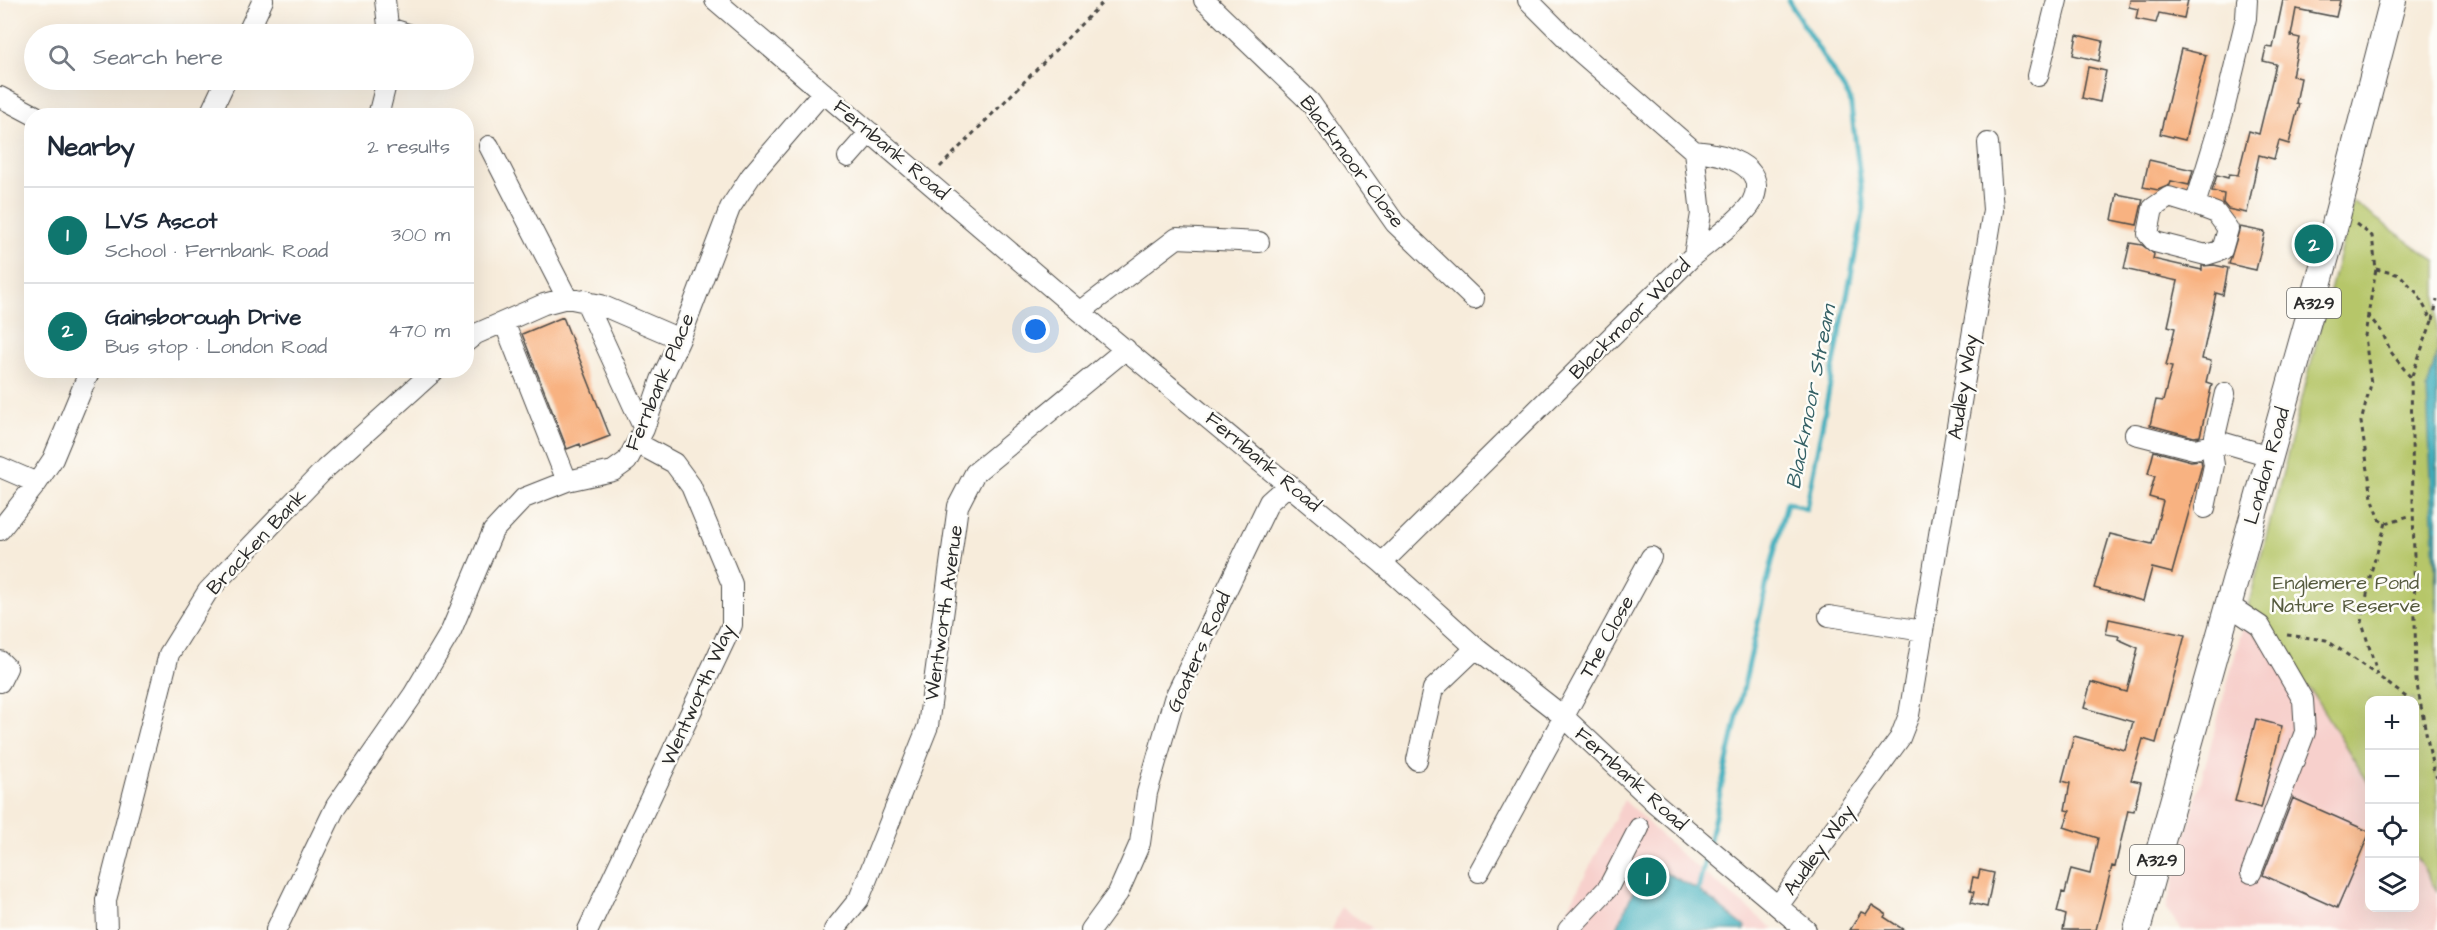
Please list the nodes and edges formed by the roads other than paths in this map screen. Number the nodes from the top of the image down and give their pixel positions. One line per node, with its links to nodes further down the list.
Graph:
1 (263, 0): 9 (street)
2 (385, 0): 10 (street)
3 (715, 0): 14 (street, Fernbank Road)
4 (1528, 0): 22 (street)
5 (2057, 0): 11 (street)
6 (2247, 0): 24 (street)
7 (2393, 0): 40 (main road, London Road / A329)
8 (1215, 3): 28 (street, Blackmoor Close)
9 (252, 24)
10 (388, 24)
11 (2038, 76)
12 (222, 90): 16 (street)
13 (384, 90): 17 (street)
14 (823, 92): 19 (street, Fernbank Road); 32 (street, Fernbank Place)
15 (0, 98): 18 (street)
16 (214, 108)
17 (380, 108)
18 (24, 110)
19 (870, 132): 23 (street); 29 (street, Fernbank Road)
20 (1988, 143): 51 (street, Audley Way)
21 (489, 146): 27 (street)
22 (1694, 151): 26 (street, Blackmoor Wood); 26 (street)
23 (848, 157)
24 (2195, 205)
25 (1258, 242): 29 (street)
26 (1694, 255): 48 (street, Blackmoor Wood)
27 (576, 299): 30 (street); 32 (street); 38 (street)
28 (1473, 299)
29 (1080, 312): 33 (street, Fernbank Road)
30 (504, 322): 31 (street); 42 (street)
31 (474, 336)
32 (680, 339): 38 (street, Fernbank Place)
33 (1126, 349): 44 (street, Fernbank Road); 64 (street, Wentworth Avenue)
34 (87, 378): 43 (street)
35 (426, 378): 62 (street, Bracken Bank)
36 (2225, 393): 39 (street)
37 (2135, 434): 39 (street)
38 (640, 436): 42 (street, Fernbank Place); 61 (street, Wentworth Way)
39 (2213, 446): 40 (street); 45 (street)
40 (2270, 456): 49 (main road, London Road / A329)
41 (0, 467): 43 (street)
42 (567, 481): 63 (street, Fernbank Place)
43 (37, 483): 46 (street)
44 (1289, 484): 48 (street, Fernbank Road); 65 (street, Goaters Road)
45 (2205, 508)
46 (0, 530)
47 (1651, 557): 55 (street, The Close)
48 (1382, 563): 52 (street, Fernbank Road)
49 (2227, 604): 59 (street); 68 (main road, London Road / A329)
50 (1829, 616): 51 (street)
51 (1923, 631): 60 (street, Audley Way)
52 (1476, 648): 55 (street, Fernbank Road); 56 (street)
53 (0, 661): 54 (street)
54 (0, 682)
55 (1564, 717): 58 (street, The Close); 60 (street, Fernbank Road)
56 (1417, 760)
57 (1639, 828): 66 (street)
58 (1479, 872)
59 (2251, 873)
60 (1778, 906): 67 (street, Fernbank Road)
61 (590, 929)
62 (107, 930)
63 (276, 930)
64 (834, 930)
65 (1091, 930)
66 (1568, 930)
67 (1806, 930)
68 (2137, 930)

